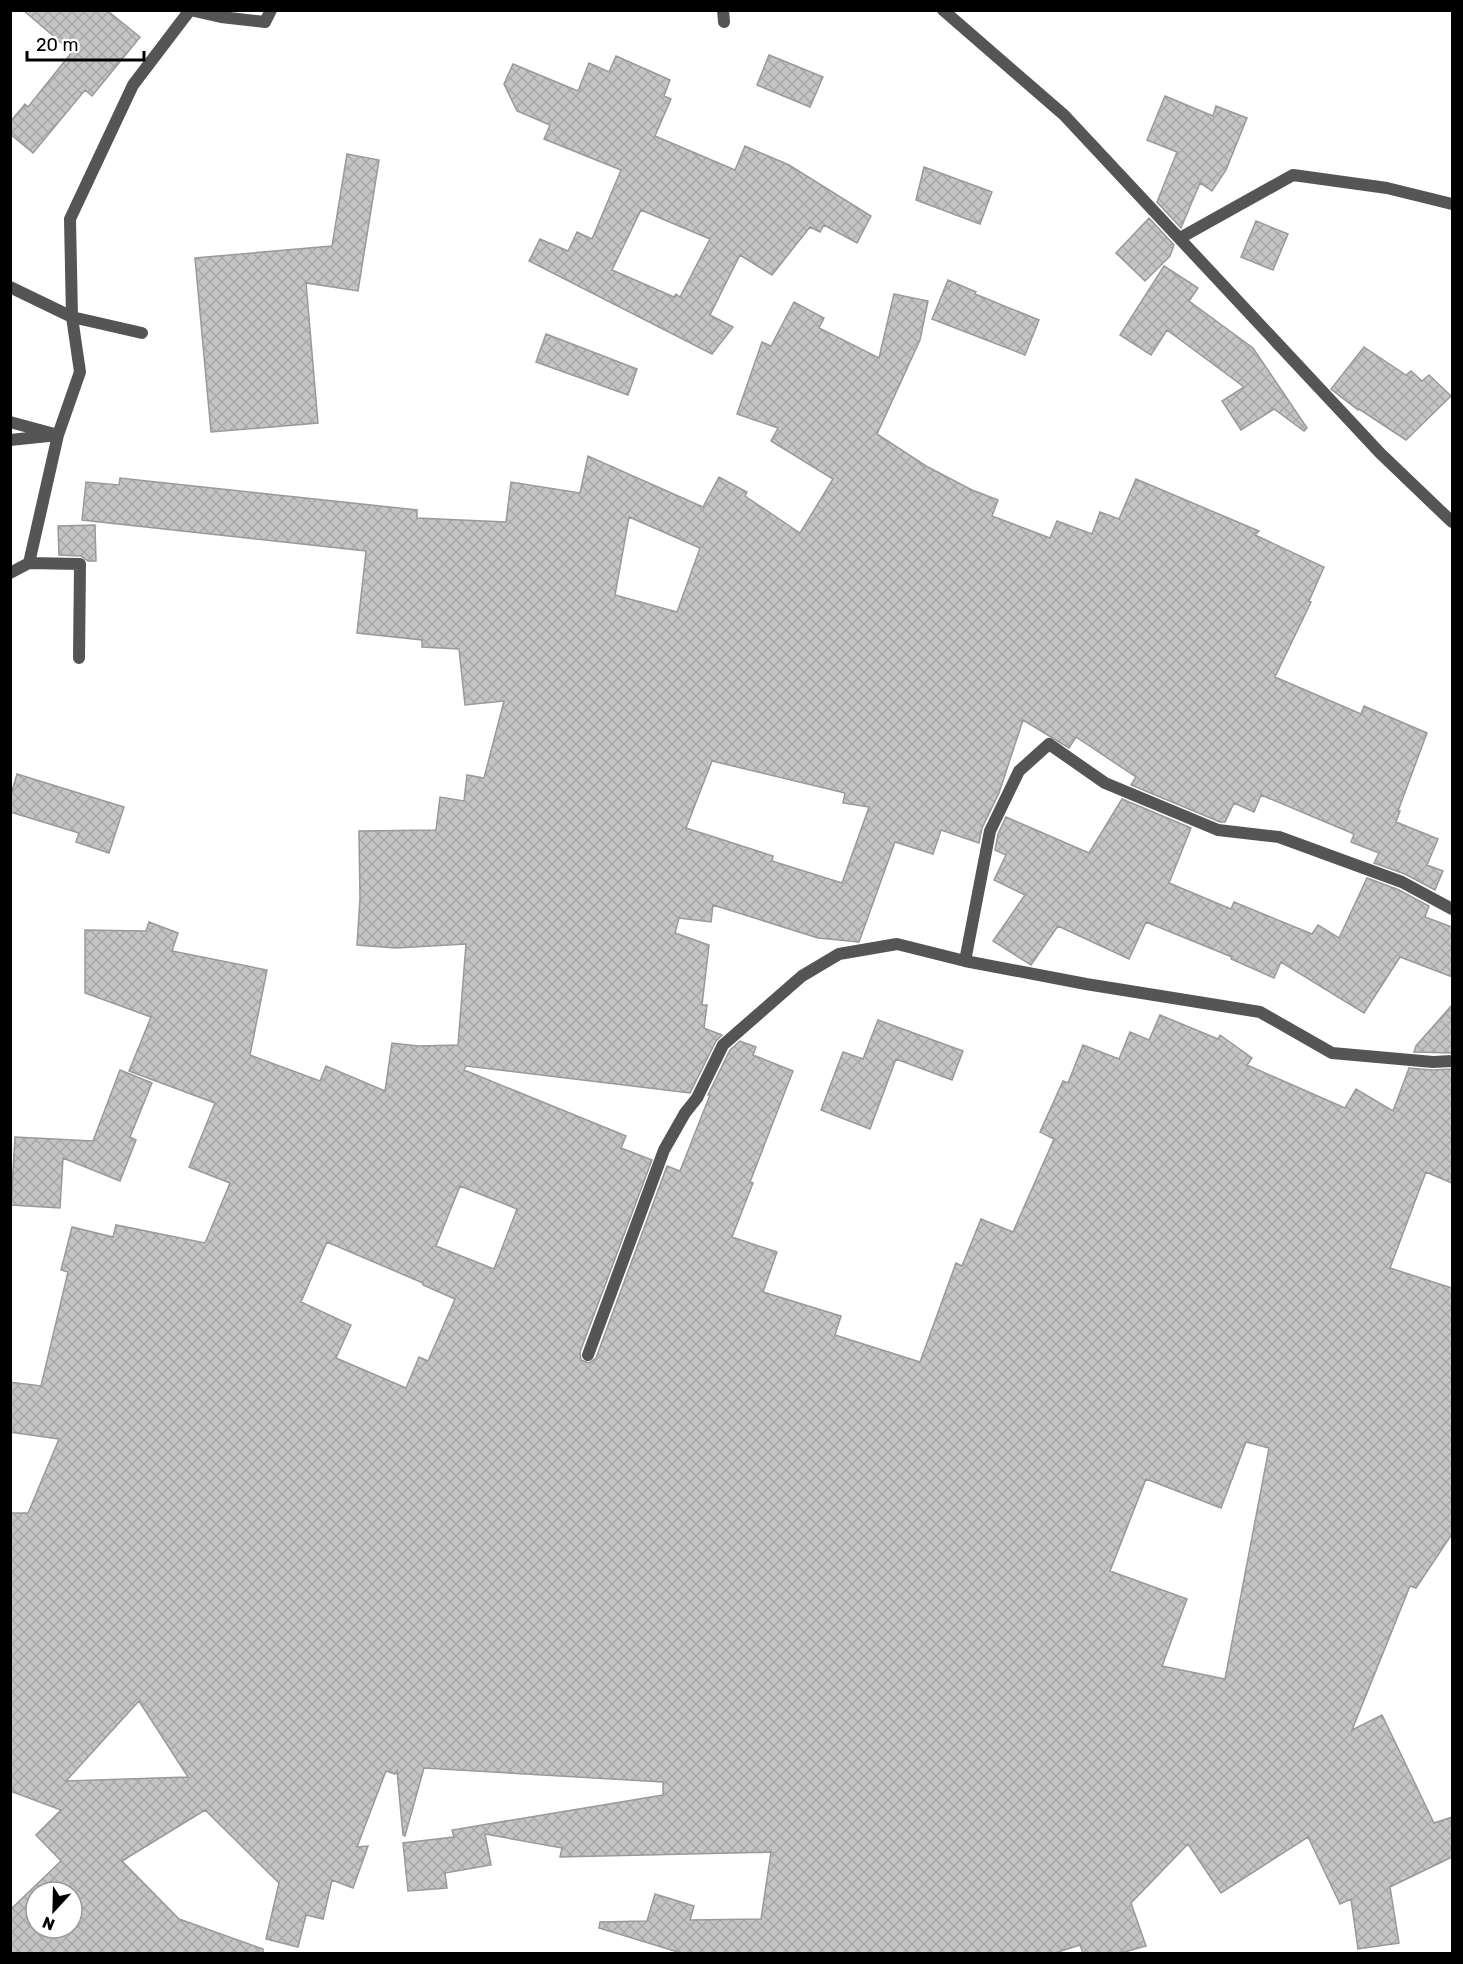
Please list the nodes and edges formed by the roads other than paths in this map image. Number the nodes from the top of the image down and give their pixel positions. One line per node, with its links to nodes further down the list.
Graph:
1 (190, 10): 2 (street); 7 (street)
2 (272, 10)
3 (943, 10): 5 (street)
4 (1452, 204): 5 (street)
5 (1180, 238): 12 (street)
6 (10, 287): 7 (street)
7 (72, 317): 8 (street); 10 (street)
8 (142, 333)
9 (10, 422): 10 (street)
10 (58, 435): 11 (street); 13 (street)
11 (10, 440)
12 (1452, 522)
13 (29, 563): 14 (street); 15 (street)
14 (10, 573)
15 (79, 658)
16 (1452, 909): 17 (street)
17 (965, 961): 18 (street); 19 (street)
18 (1452, 1061)
19 (588, 1355)

